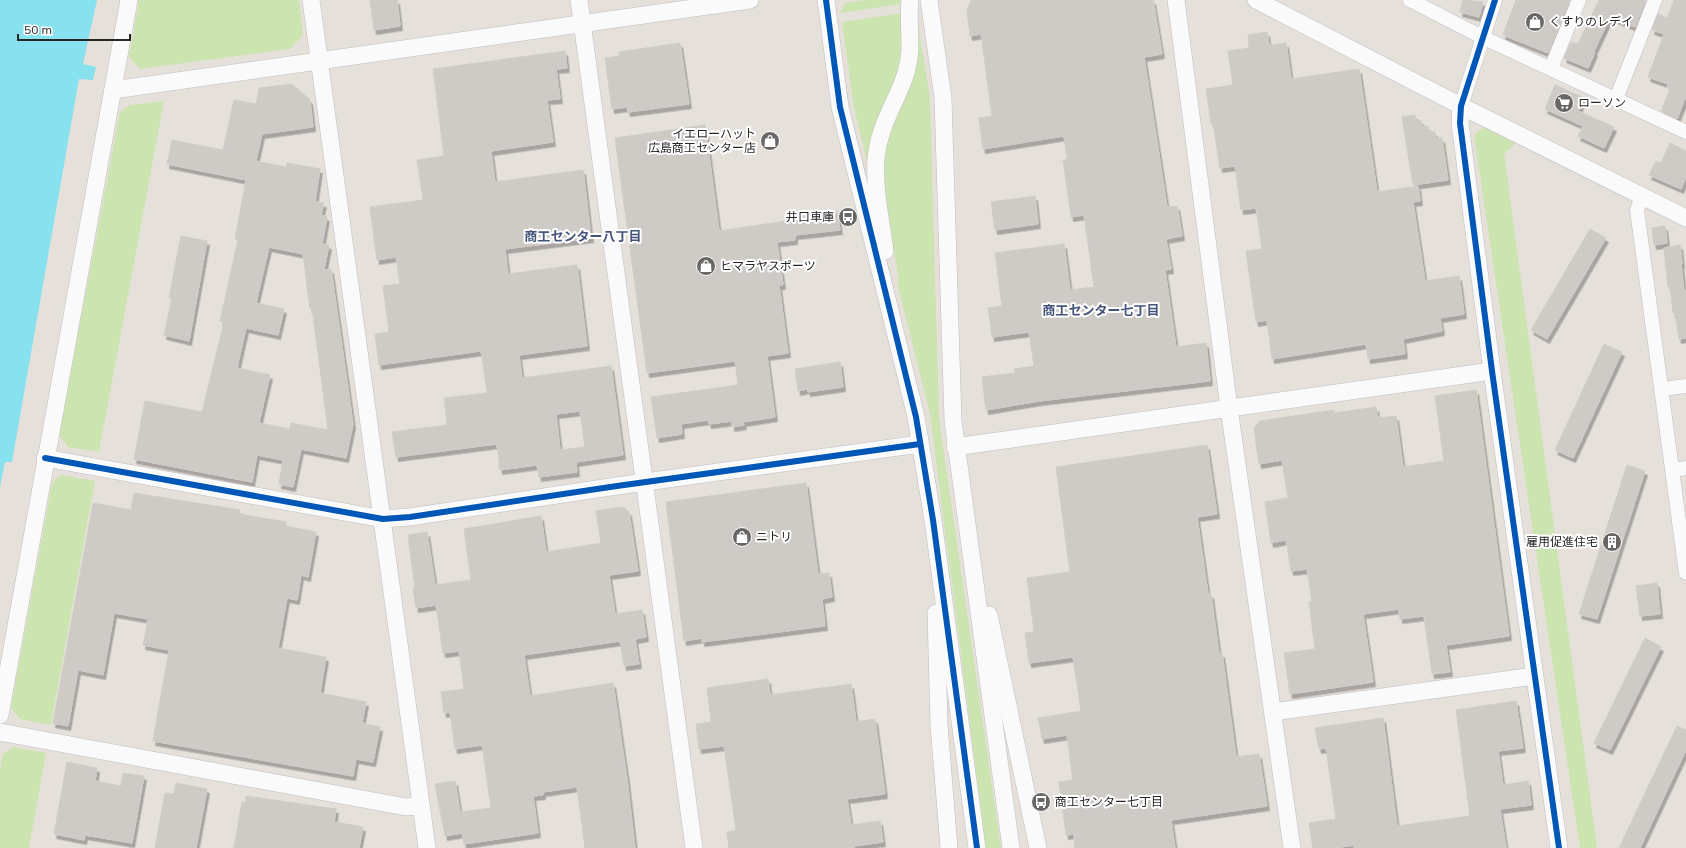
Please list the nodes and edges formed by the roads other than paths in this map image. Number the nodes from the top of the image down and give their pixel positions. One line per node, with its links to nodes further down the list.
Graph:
1 (129, 0): 18 (street)
2 (310, 0): 16 (street)
3 (579, 0): 14 (street)
4 (750, 0): 14 (street)
5 (826, 0): 24 (street)
6 (910, 0): 24 (street)
7 (929, 0): 30 (street)
8 (1176, 0): 28 (street)
9 (1256, 0): 20 (street)
10 (1410, 0): 15 (street)
11 (1495, 0): 15 (street)
12 (1579, 0): 17 (street)
13 (1655, 0): 19 (street)
14 (582, 23): 16 (street); 33 (street)
15 (1482, 36): 17 (street); 20 (street)
16 (319, 63): 18 (street); 35 (street)
17 (1551, 68): 19 (street)
18 (113, 90): 31 (street)
19 (1616, 99): 21 (street)
20 (1460, 106): 22 (street); 25 (street)
21 (1686, 132)
22 (1642, 197): 23 (street); 27 (street)
23 (1686, 218)
24 (892, 316): 29 (street)
25 (1492, 371): 28 (street); 39 (street)
26 (1686, 386): 27 (street)
27 (1662, 390): 32 (street)
28 (1229, 408): 30 (street); 40 (street)
29 (920, 444): 33 (street); 36 (street)
30 (955, 447): 34 (street)
31 (45, 458): 35 (street); 41 (street)
32 (1679, 469): 37 (street)
33 (645, 482): 35 (street); 45 (street)
34 (965, 503): 48 (street); 49 (street)
35 (383, 519): 43 (street)
36 (933, 520): 46 (street); 47 (street)
37 (1684, 542): 38 (street)
38 (1686, 573)
39 (1534, 676): 40 (street); 51 (street)
40 (1273, 712): 50 (street)
41 (0, 715)
42 (0, 732): 43 (street)
43 (421, 806): 44 (street)
44 (427, 848)
45 (694, 848)
46 (948, 848)
47 (977, 848)
48 (1011, 848)
49 (1038, 848)
50 (1292, 848)
51 (1559, 848)

